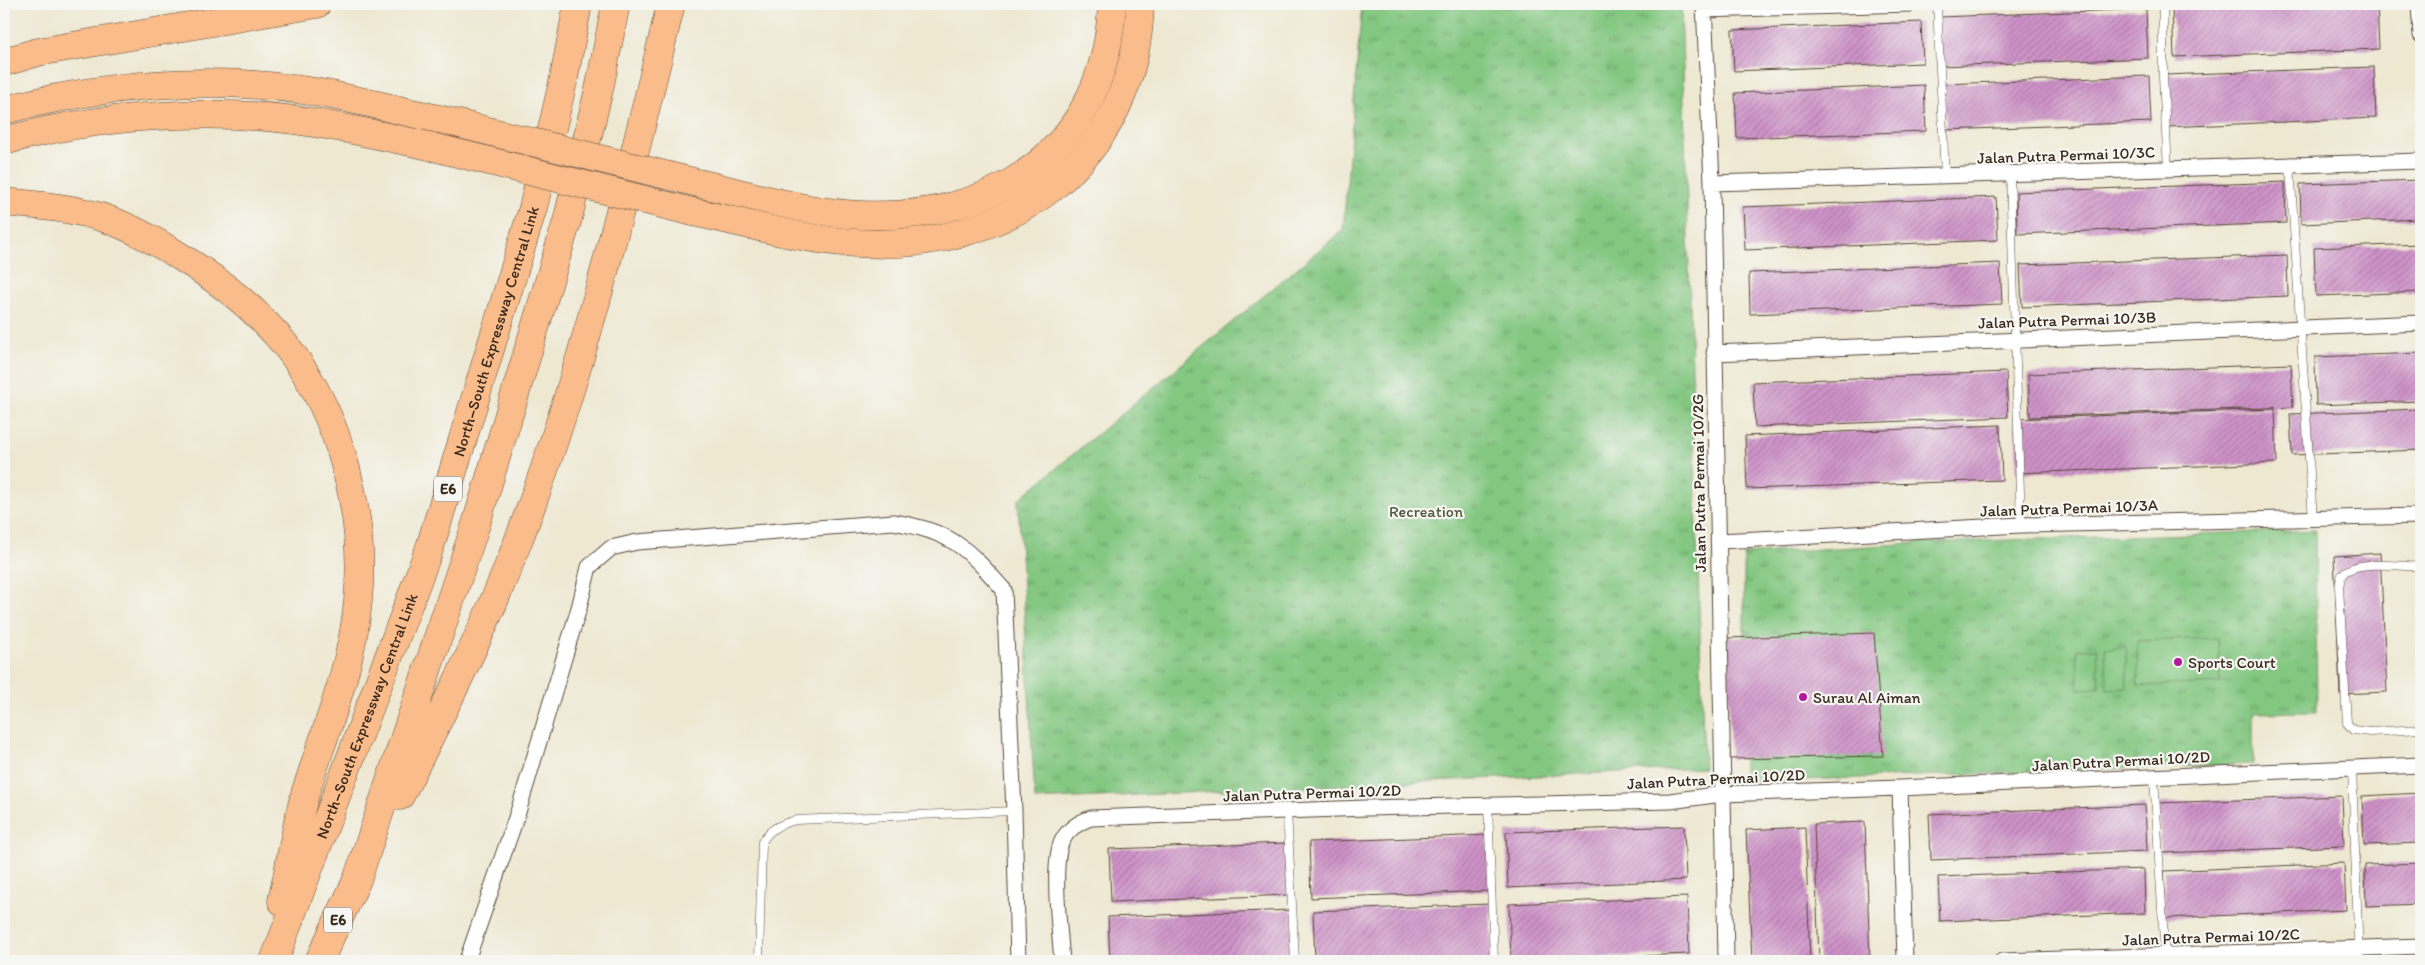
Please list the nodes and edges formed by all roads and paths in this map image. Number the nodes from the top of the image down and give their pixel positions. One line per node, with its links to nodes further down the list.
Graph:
1 (317, 4): 14 (highway)
2 (578, 4): 48 (highway, North–South Expressway Central Link / E6)
3 (616, 4): 42 (highway, E6)
4 (671, 4): 42 (highway)
5 (1112, 4): 15 (highway, bridge)
6 (1140, 4): 16 (highway, bridge)
7 (1884, 4): 8 (street); 12 (street)
8 (1910, 4)
9 (1937, 4): 21 (lane)
10 (2163, 4): 19 (lane)
11 (2419, 4): 13 (street)
12 (1704, 7): 22 (street, Jalan Putra Permai 10/2G)
13 (2421, 36)
14 (4, 62)
15 (4, 110)
16 (4, 141)
17 (2421, 161): 18 (street, Jalan Putra Permai 10/3C)
18 (2290, 166): 19 (street, Jalan Putra Permai 10/3C); 25 (lane)
19 (2168, 169): 20 (street, Jalan Putra Permai 10/3C)
20 (2010, 174): 21 (street, Jalan Putra Permai 10/3C); 26 (lane)
21 (1945, 176): 22 (street, Jalan Putra Permai 10/3C)
22 (1712, 183): 27 (street, Jalan Putra Permai 10/2G)
23 (4, 202): 47 (highway)
24 (2421, 323): 25 (street, Jalan Putra Permai 10/3B)
25 (2301, 328): 26 (street, Jalan Putra Permai 10/3B); 29 (lane)
26 (2016, 340): 27 (street, Jalan Putra Permai 10/3B); 30 (lane)
27 (1714, 353): 31 (street, Jalan Putra Permai 10/2G)
28 (2421, 516): 29 (street, Jalan Putra Permai 10/3A)
29 (2313, 520): 30 (street, Jalan Putra Permai 10/3A)
30 (2021, 525): 31 (street, Jalan Putra Permai 10/3A)
31 (1718, 541): 38 (street, Jalan Putra Permai 10/2G)
32 (2421, 567): 33 (lane)
33 (2421, 729)
34 (2421, 765): 35 (street, Jalan Putra Permai 10/2D)
35 (2352, 767): 36 (street, Jalan Putra Permai 10/2D); 44 (lane)
36 (2154, 777): 37 (street, Jalan Putra Permai 10/2D); 45 (lane)
37 (1900, 788): 38 (street, Jalan Putra Permai 10/2D); 56 (street)
38 (1722, 794): 39 (street, Jalan Putra Permai 10/2D); 55 (street, Jalan Putra Permai 10/2G)
39 (1488, 805): 41 (street, Jalan Putra Permai 10/2D); 54 (lane)
40 (1014, 811): 46 (street); 50 (lane); 51 (street)
41 (1287, 811): 52 (street, Jalan Putra Permai 10/2D); 53 (lane)
42 (357, 880): 49 (highway, E6)
43 (2421, 946): 44 (street, Jalan Putra Permai 10/2C)
44 (2358, 955): 45 (street, Jalan Putra Permai 10/2C)
45 (2165, 959): 57 (street, Jalan Putra Permai 10/2C)
46 (467, 960)
47 (269, 961)
48 (274, 961)
49 (319, 961)
50 (759, 961)
51 (1018, 961)
52 (1062, 961)
53 (1295, 961)
54 (1494, 961)
55 (1726, 961)
56 (1905, 961)
57 (2002, 961)

